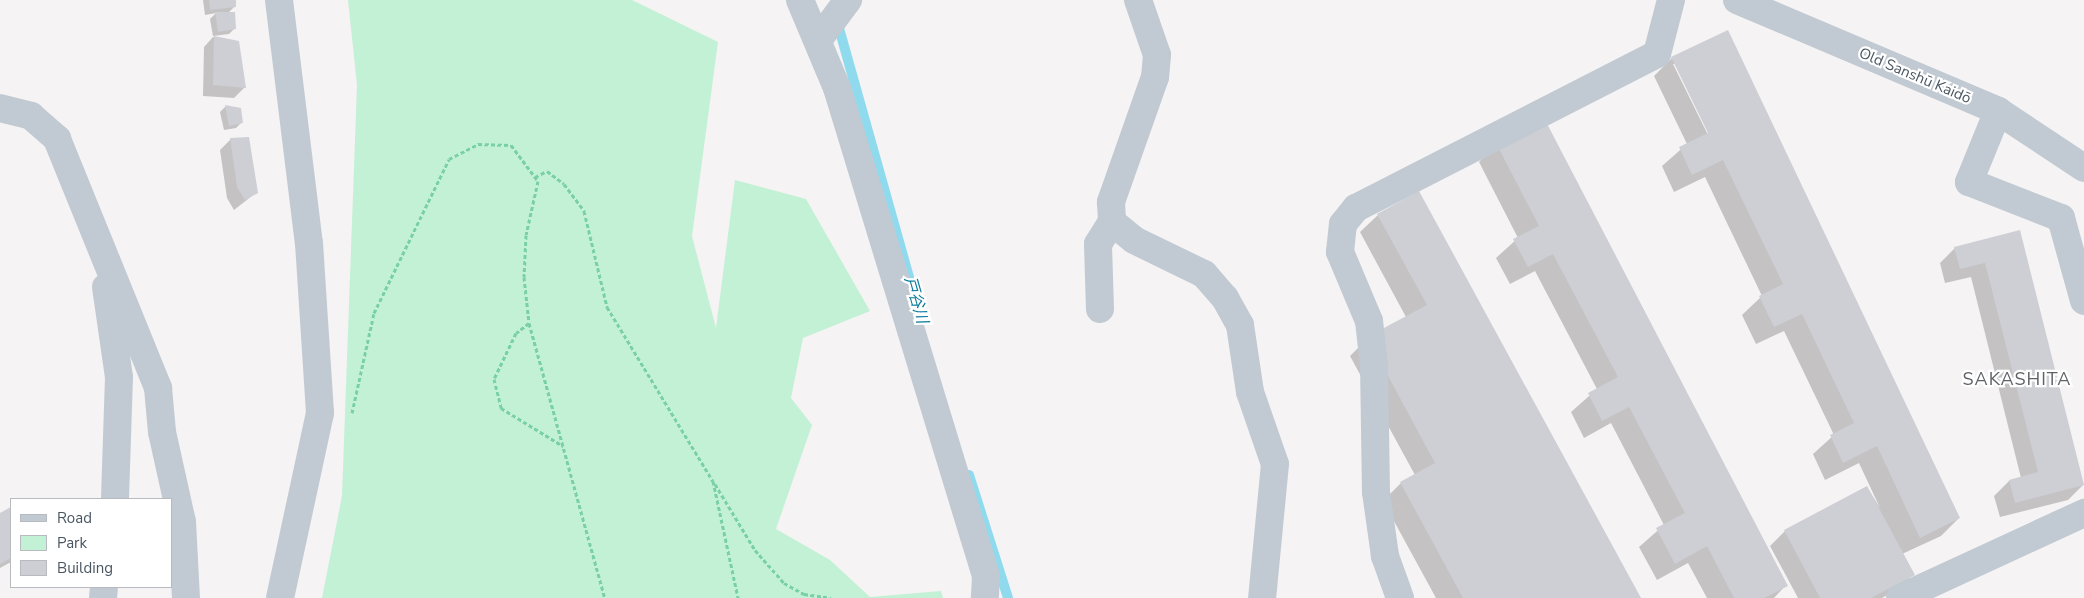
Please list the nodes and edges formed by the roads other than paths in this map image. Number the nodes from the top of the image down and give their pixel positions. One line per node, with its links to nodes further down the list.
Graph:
1 (280, 0): 17 (street)
2 (800, 0): 6 (street)
3 (1138, 0): 10 (street)
4 (1671, 0): 20 (street)
5 (1737, 0): 8 (street, Old Sanshū Kaidō)
6 (835, 19): 18 (street)
7 (1, 108): 11 (street)
8 (1998, 111): 9 (street, Old Sanshū Kaidō); 12 (street)
9 (2084, 168)
10 (1112, 222): 13 (street); 19 (street)
11 (99, 240): 14 (street); 16 (street)
12 (2084, 301)
13 (1100, 309)
14 (115, 498)
15 (2084, 514): 21 (street)
16 (186, 598)
17 (280, 598)
18 (986, 598)
19 (1262, 598)
20 (1400, 598)
21 (1900, 598)

